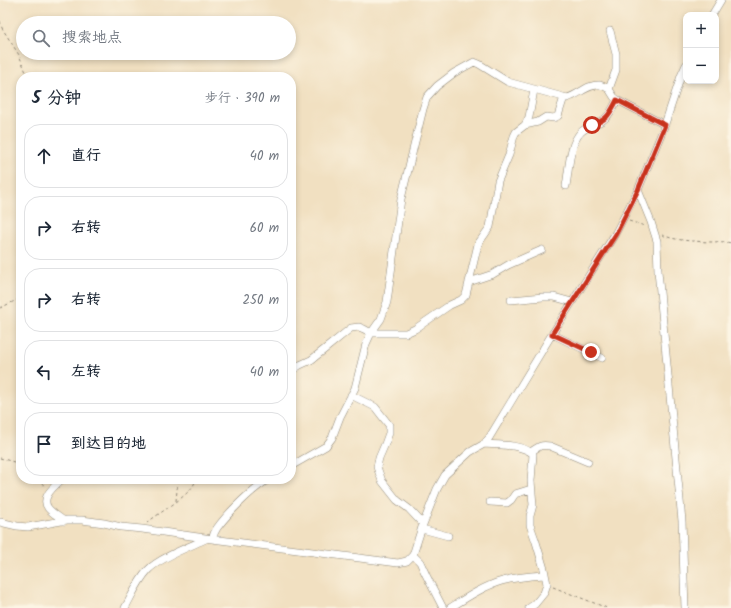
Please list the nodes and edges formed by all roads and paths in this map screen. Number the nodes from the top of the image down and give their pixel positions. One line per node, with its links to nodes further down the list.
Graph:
1 (721, 0): 2 (street)
2 (714, 12)
3 (0, 21): 5 (path)
4 (610, 31): 9 (street)
5 (16, 49)
6 (21, 60): 8 (path)
7 (683, 70): 14 (street)
8 (26, 72)
9 (609, 89): 11 (street); 12 (street)
10 (534, 90): 11 (street); 13 (street); 26 (street)
11 (564, 98): 13 (street)
12 (617, 100): 14 (street); 15 (street)
13 (525, 125): 21 (street)
14 (665, 125): 16 (street)
15 (566, 186)
16 (638, 190): 17 (street); 18 (street)
17 (623, 219): 18 (path); 24 (street)
18 (652, 228): 19 (path); 60 (street)
19 (731, 243)
20 (542, 250): 21 (street)
21 (470, 282): 26 (street)
22 (16, 300): 25 (path)
23 (511, 300): 24 (street)
24 (572, 302): 27 (street)
25 (0, 308)
26 (371, 333): 29 (street); 30 (street)
27 (552, 334): 28 (street); 31 (street)
28 (602, 358)
29 (296, 368)
30 (351, 395): 36 (street); 48 (street)
31 (484, 444): 32 (street); 48 (street)
32 (531, 452): 34 (street); 42 (street)
33 (0, 458): 35 (path)
34 (588, 462)
35 (16, 463)
36 (296, 463)
37 (43, 484): 43 (path)
38 (57, 484): 43 (street)
39 (178, 484): 44 (path)
40 (196, 484): 44 (path)
41 (262, 484): 51 (street)
42 (531, 489): 45 (street); 53 (street)
43 (50, 490): 46 (street)
44 (176, 502): 49 (path)
45 (490, 502)
46 (64, 520): 47 (street); 49 (street)
47 (0, 522)
48 (422, 526): 50 (street); 52 (street)
49 (144, 530): 51 (street)
50 (448, 536)
51 (209, 539): 52 (street); 55 (street)
52 (413, 555): 56 (street)
53 (545, 575): 54 (street); 57 (street)
54 (547, 584): 58 (street); 59 (path)
55 (125, 608)
56 (444, 608)
57 (450, 608)
58 (529, 608)
59 (607, 608)
60 (685, 608)

